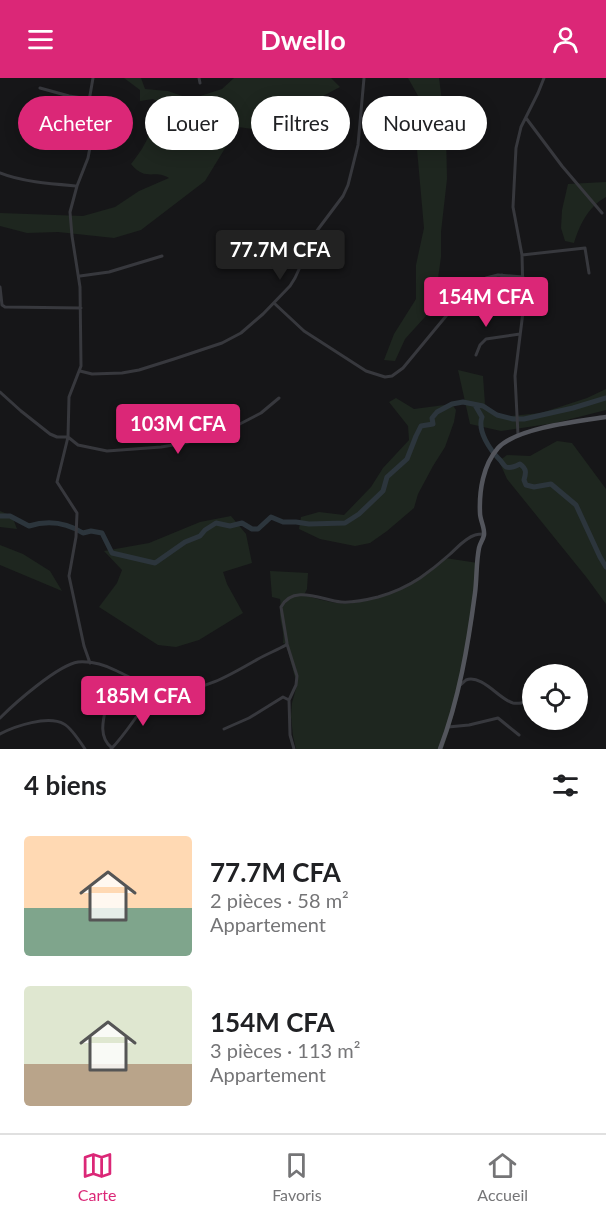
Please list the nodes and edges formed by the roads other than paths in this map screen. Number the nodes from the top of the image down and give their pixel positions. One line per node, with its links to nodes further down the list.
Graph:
1 (93, 78): 6 (street)
2 (364, 78): 19 (street)
3 (544, 78): 7 (street)
4 (40, 88): 5 (street)
5 (69, 96)
6 (90, 96)
7 (526, 118): 11 (street); 12 (street)
8 (90, 150): 10 (street)
9 (0, 173): 10 (street)
10 (76, 186): 16 (street)
11 (602, 213)
12 (522, 255): 14 (street); 17 (street)
13 (162, 256): 16 (street)
14 (589, 273)
15 (502, 275): 17 (street); 19 (street); 20 (street)
16 (79, 276): 21 (street)
17 (523, 277): 22 (street)
18 (0, 286): 21 (street)
19 (274, 303): 24 (street)
20 (502, 307)
21 (81, 308): 24 (street)
22 (520, 334): 23 (street); 28 (street)
23 (476, 355)
24 (80, 371): 29 (street)
25 (0, 392): 29 (street)
26 (279, 398): 29 (street)
27 (606, 417): 28 (main road)
28 (518, 436): 30 (main road)
29 (68, 437): 32 (street)
30 (484, 534): 31 (street); 33 (main road)
31 (287, 644): 35 (street); 36 (street)
32 (90, 663): 35 (street); 38 (street)
33 (459, 686): 37 (street); 39 (main road)
34 (102, 687): 43 (street)
35 (159, 689): 43 (street)
36 (289, 700): 40 (street); 45 (street)
37 (522, 702)
38 (0, 718)
39 (448, 727): 42 (street); 46 (main road)
40 (224, 729)
41 (0, 734): 44 (street)
42 (519, 735)
43 (112, 748)
44 (85, 749)
45 (294, 749)
46 (440, 749)

